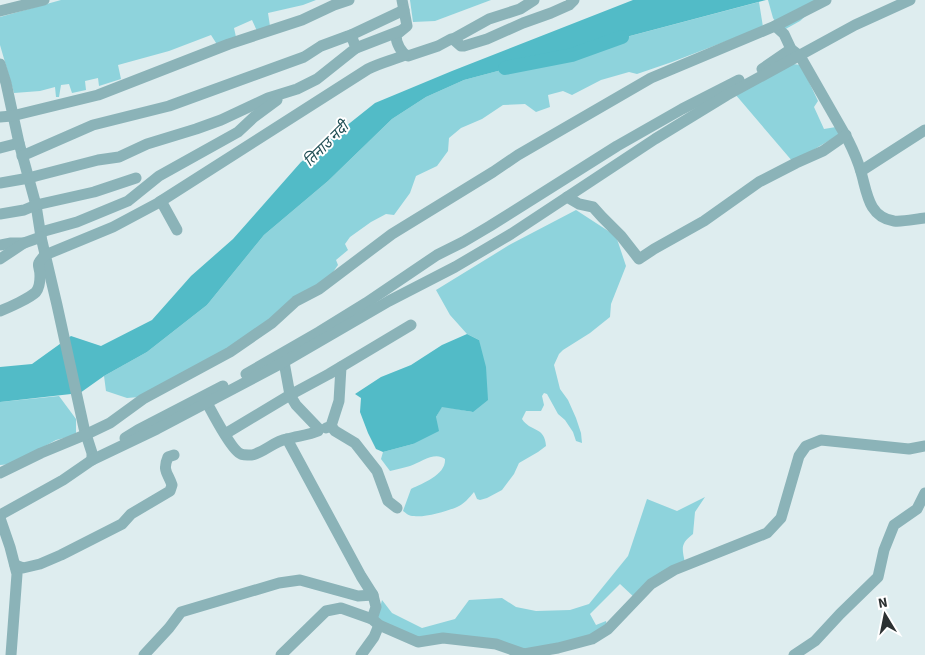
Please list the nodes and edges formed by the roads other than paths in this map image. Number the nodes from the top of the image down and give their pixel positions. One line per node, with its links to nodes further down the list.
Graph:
1 (44, 0): 7 (street)
2 (349, 0): 20 (street)
3 (534, 0): 13 (street)
4 (574, 0): 13 (street)
5 (826, 0): 10 (street)
6 (910, 0): 15 (street)
7 (22, 2): 9 (street)
8 (403, 5): 11 (street); 12 (street)
9 (0, 11)
10 (776, 26): 15 (street); 49 (street)
11 (400, 31): 14 (street); 16 (street)
12 (351, 35): 14 (street); 26 (street)
13 (453, 39): 16 (street)
14 (356, 48): 19 (street)
15 (796, 53): 23 (street); 31 (street); 54 (street)
16 (405, 55): 32 (street)
17 (0, 64): 18 (street)
18 (3, 83): 20 (street)
19 (286, 93): 28 (street); 37 (street)
20 (12, 116): 21 (street); 24 (street)
21 (0, 118)
22 (925, 130): 27 (street)
23 (846, 135): 27 (street); 31 (street)
24 (19, 143): 25 (street); 26 (street)
25 (0, 148)
26 (22, 156): 28 (street)
27 (861, 171): 35 (street)
28 (29, 178): 30 (street); 33 (street)
29 (136, 178): 33 (street)
30 (0, 183)
31 (567, 197): 44 (street)
32 (161, 201): 36 (street); 40 (street)
33 (36, 205): 34 (street); 37 (street)
34 (0, 214)
35 (925, 218)
36 (178, 230)
37 (41, 235): 38 (street); 40 (street)
38 (24, 244): 39 (street); 41 (street)
39 (0, 245)
40 (45, 255): 42 (street); 49 (street)
41 (0, 260)
42 (0, 311)
43 (411, 325): 45 (street)
44 (284, 362): 46 (street); 47 (street)
45 (341, 367): 46 (street); 48 (street)
46 (290, 395): 50 (street); 51 (street)
47 (207, 403): 51 (street); 54 (street)
48 (332, 426): 50 (street); 59 (street)
49 (86, 431): 56 (street); 57 (street)
50 (318, 431): 52 (street)
51 (225, 434): 52 (street)
52 (287, 439): 64 (street)
53 (925, 446): 65 (street)
54 (117, 449): 56 (street)
55 (174, 455): 63 (street)
56 (92, 460): 60 (street)
57 (0, 473)
58 (925, 494): 70 (street)
59 (397, 508)
60 (0, 517): 61 (street)
61 (10, 547): 62 (street); 63 (street)
62 (0, 554)
63 (15, 565): 66 (street)
64 (372, 595): 65 (street); 67 (street)
65 (375, 622): 68 (street); 69 (street)
66 (12, 655)
67 (144, 655)
68 (281, 655)
69 (361, 655)
70 (794, 655)

